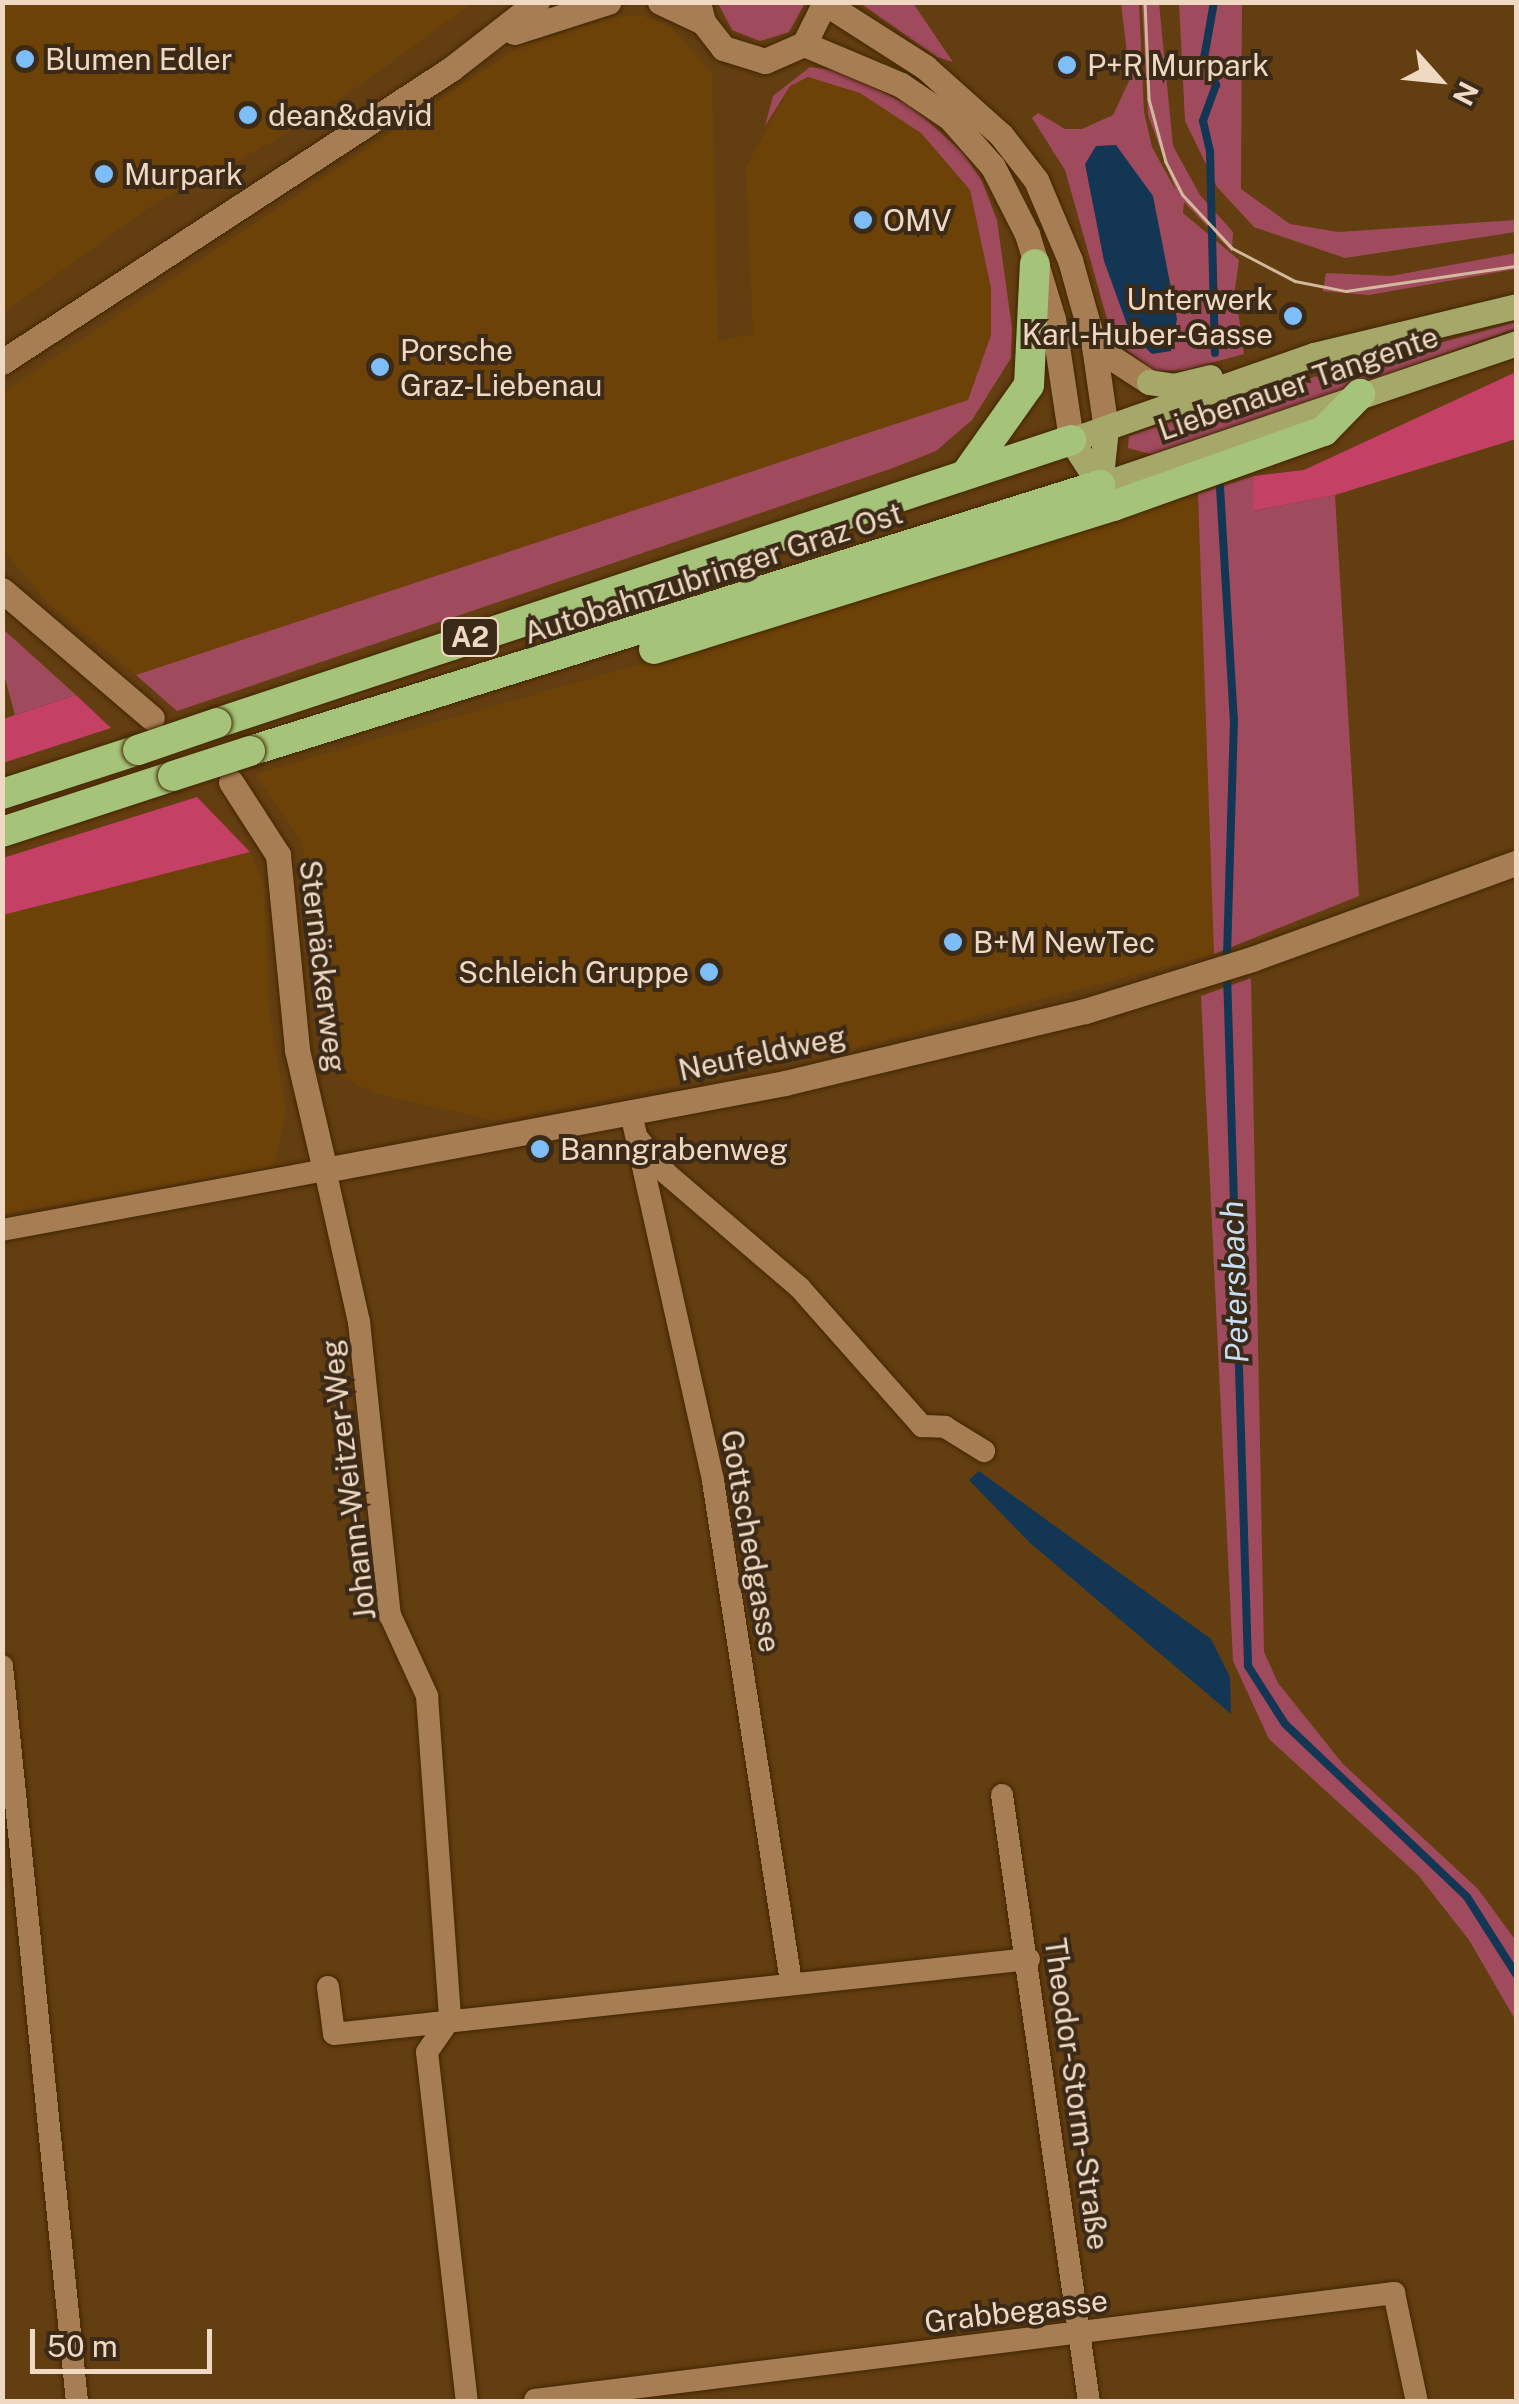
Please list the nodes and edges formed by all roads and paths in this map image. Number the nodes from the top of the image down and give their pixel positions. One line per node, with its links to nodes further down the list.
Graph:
1 (537, 2): 6 (main road)
2 (608, 2): 6 (main road)
3 (660, 2): 5 (main road)
4 (825, 3): 7 (main road); 11 (main road)
5 (700, 12): 7 (main road)
6 (490, 42): 12 (main road)
7 (804, 44): 8 (main road)
8 (1035, 264): 16 (main road); 17 (highway)
9 (1516, 306): 13 (main road, Liebenauer Tangente)
10 (1516, 343): 14 (main road, Liebenauer Tangente)
11 (1094, 346): 13 (main road); 15 (main road)
12 (2, 362)
13 (1269, 369): 15 (main road, Liebenauer Tangente)
14 (1360, 394): 18 (main road, Liebenauer Tangente); 20 (highway)
15 (1106, 430): 16 (main road, Liebenauer Tangente); 18 (main road)
16 (1071, 440): 17 (highway, Autobahnzubringer Graz Ost / A2); 18 (main road)
17 (966, 474): 23 (highway, Autobahnzubringer Graz Ost / A2, bridge)
18 (1100, 485): 20 (highway, Autobahnzubringer Graz Ost / A2)
19 (2, 590): 21 (main road)
20 (564, 657): 24 (highway, Autobahnzubringer Graz Ost / A2, bridge)
21 (152, 718)
22 (232, 782): 27 (main road, Sternäckerweg)
23 (2, 794)
24 (2, 832)
25 (1516, 864): 26 (main road, Neufeldweg)
26 (634, 1125): 27 (main road, Neufeldweg); 29 (street); 33 (street, Gottschedgasse)
27 (325, 1170): 28 (street, Neufeldweg); 35 (street, Johann-Weitzer-Weg)
28 (2, 1230)
29 (984, 1451)
30 (2, 1666): 38 (street)
31 (1002, 1795): 32 (street, Theodor-Storm-Straße)
32 (1030, 1959): 33 (street); 36 (street, Theodor-Storm-Straße)
33 (791, 1982): 35 (street)
34 (328, 1987): 35 (street)
35 (450, 2019): 39 (street, Johann-Weitzer-Weg)
36 (1079, 2334): 37 (street, Grabbegasse); 40 (street, Theodor-Storm-Straße); 41 (street, Grabbegasse)
37 (536, 2400)
38 (77, 2402)
39 (466, 2402)
40 (1089, 2402)
41 (1417, 2402)

